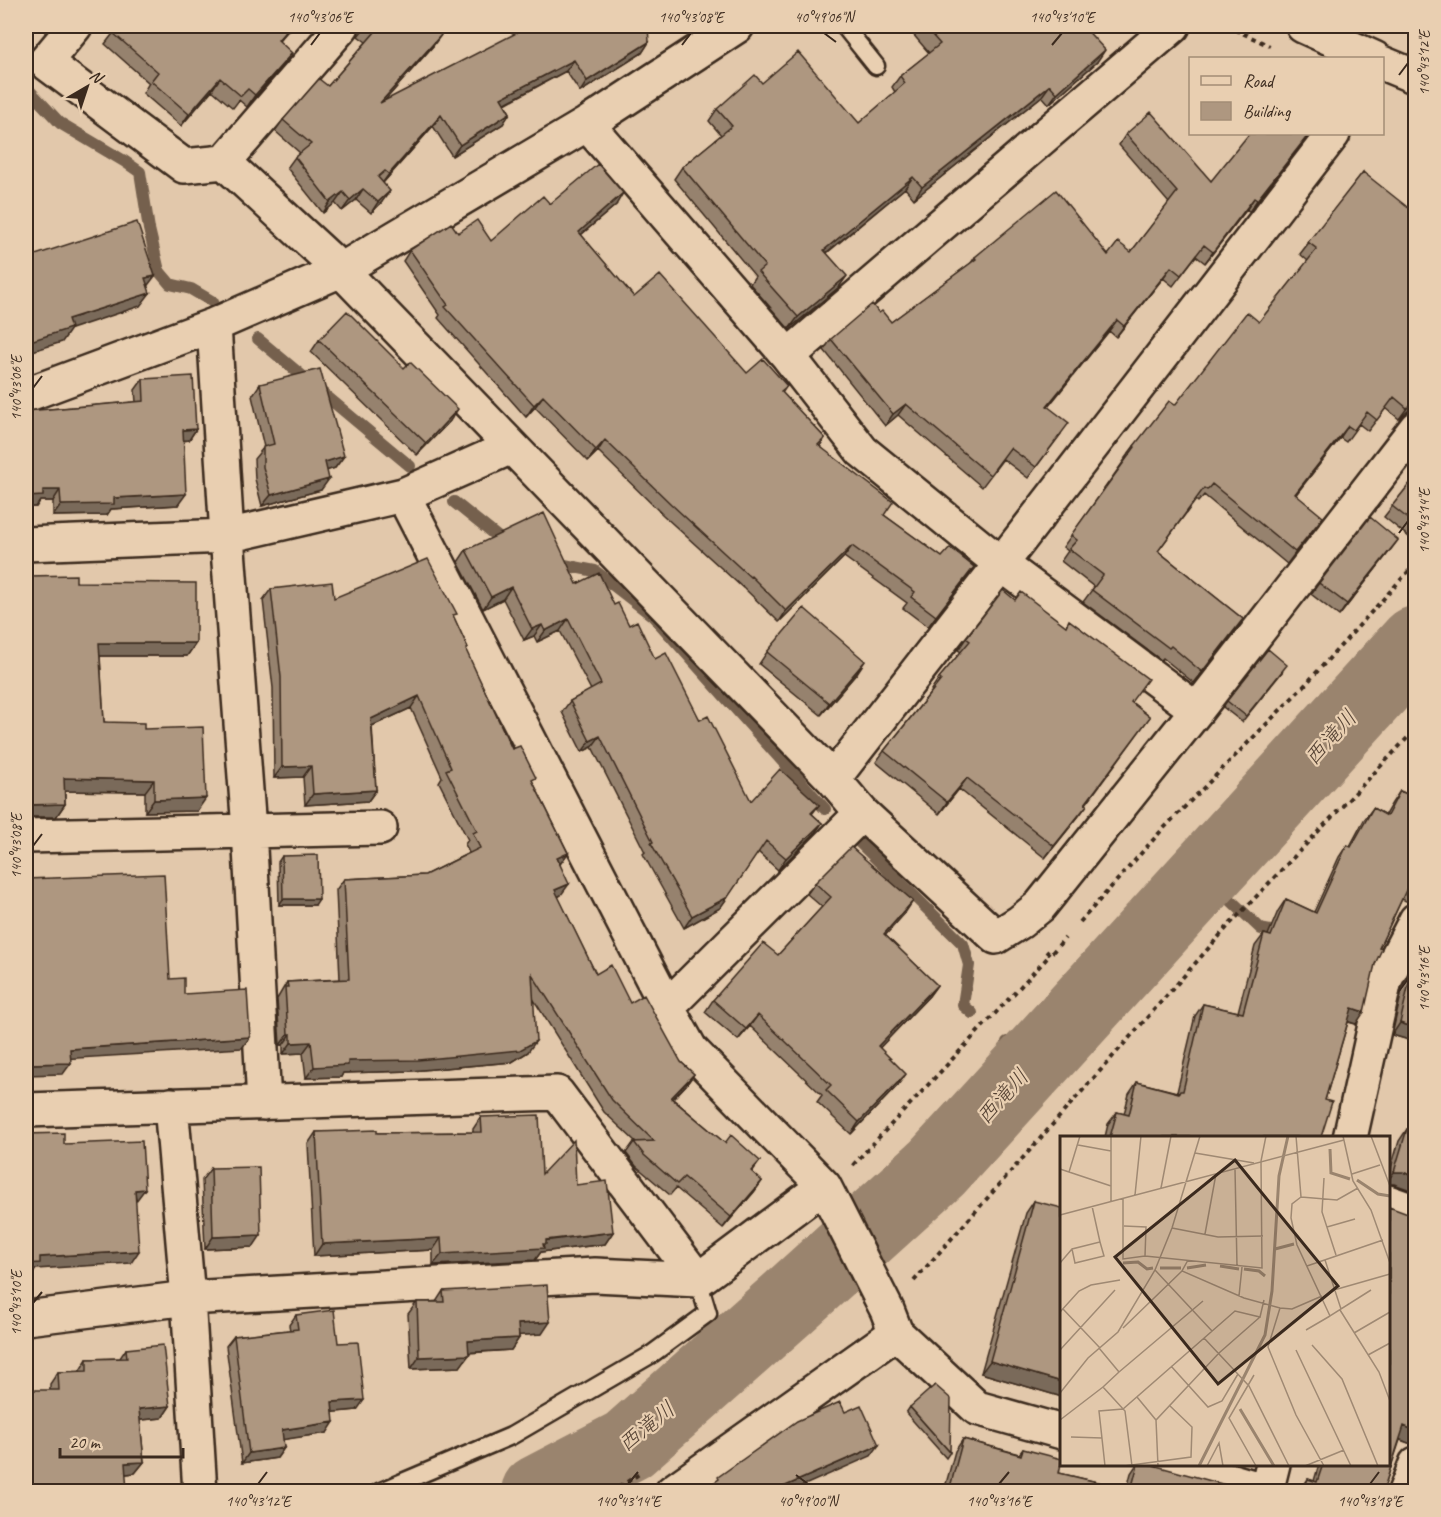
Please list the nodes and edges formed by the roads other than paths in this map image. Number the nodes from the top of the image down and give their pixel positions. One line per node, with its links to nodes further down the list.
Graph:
1 (75, 26): 11 (street)
2 (342, 26): 11 (street)
3 (737, 26): 9 (street)
4 (844, 26): 8 (lane)
5 (1173, 26): 14 (street)
6 (1303, 26): 7 (street)
7 (1369, 57)
8 (876, 66)
9 (587, 124): 12 (street); 14 (street)
10 (1332, 135): 21 (street)
11 (224, 162): 12 (street)
12 (341, 270): 13 (street); 17 (street)
13 (214, 325): 15 (street); 19 (street)
14 (788, 356): 21 (street)
15 (26, 395)
16 (1416, 429): 22 (street)
17 (511, 447): 18 (street); 23 (street)
18 (403, 495): 19 (street); 29 (street)
19 (227, 536): 20 (street); 26 (street)
20 (26, 544)
21 (1001, 564): 22 (street); 23 (street)
22 (1197, 710): 24 (street)
23 (833, 779): 24 (street)
24 (862, 813): 29 (street)
25 (381, 828): 26 (street)
26 (249, 830): 27 (street); 30 (street)
27 (26, 836)
28 (1416, 920): 33 (street)
29 (667, 1007): 34 (street)
30 (264, 1103): 31 (street); 37 (street)
31 (171, 1105): 32 (street); 38 (street)
32 (26, 1110)
33 (1350, 1136)
34 (829, 1196): 37 (street); 39 (street)
35 (1390, 1203): 36 (street)
36 (1416, 1212)
37 (698, 1280): 38 (street); 46 (lane)
38 (188, 1298): 40 (street); 45 (street)
39 (887, 1311): 41 (street); 47 (street)
40 (26, 1318)
41 (1060, 1431)
42 (1416, 1464): 49 (street)
43 (1181, 1466): 48 (street)
44 (1272, 1466): 48 (street)
45 (200, 1491)
46 (379, 1491)
47 (672, 1491)
48 (1266, 1491)
49 (1405, 1491)

